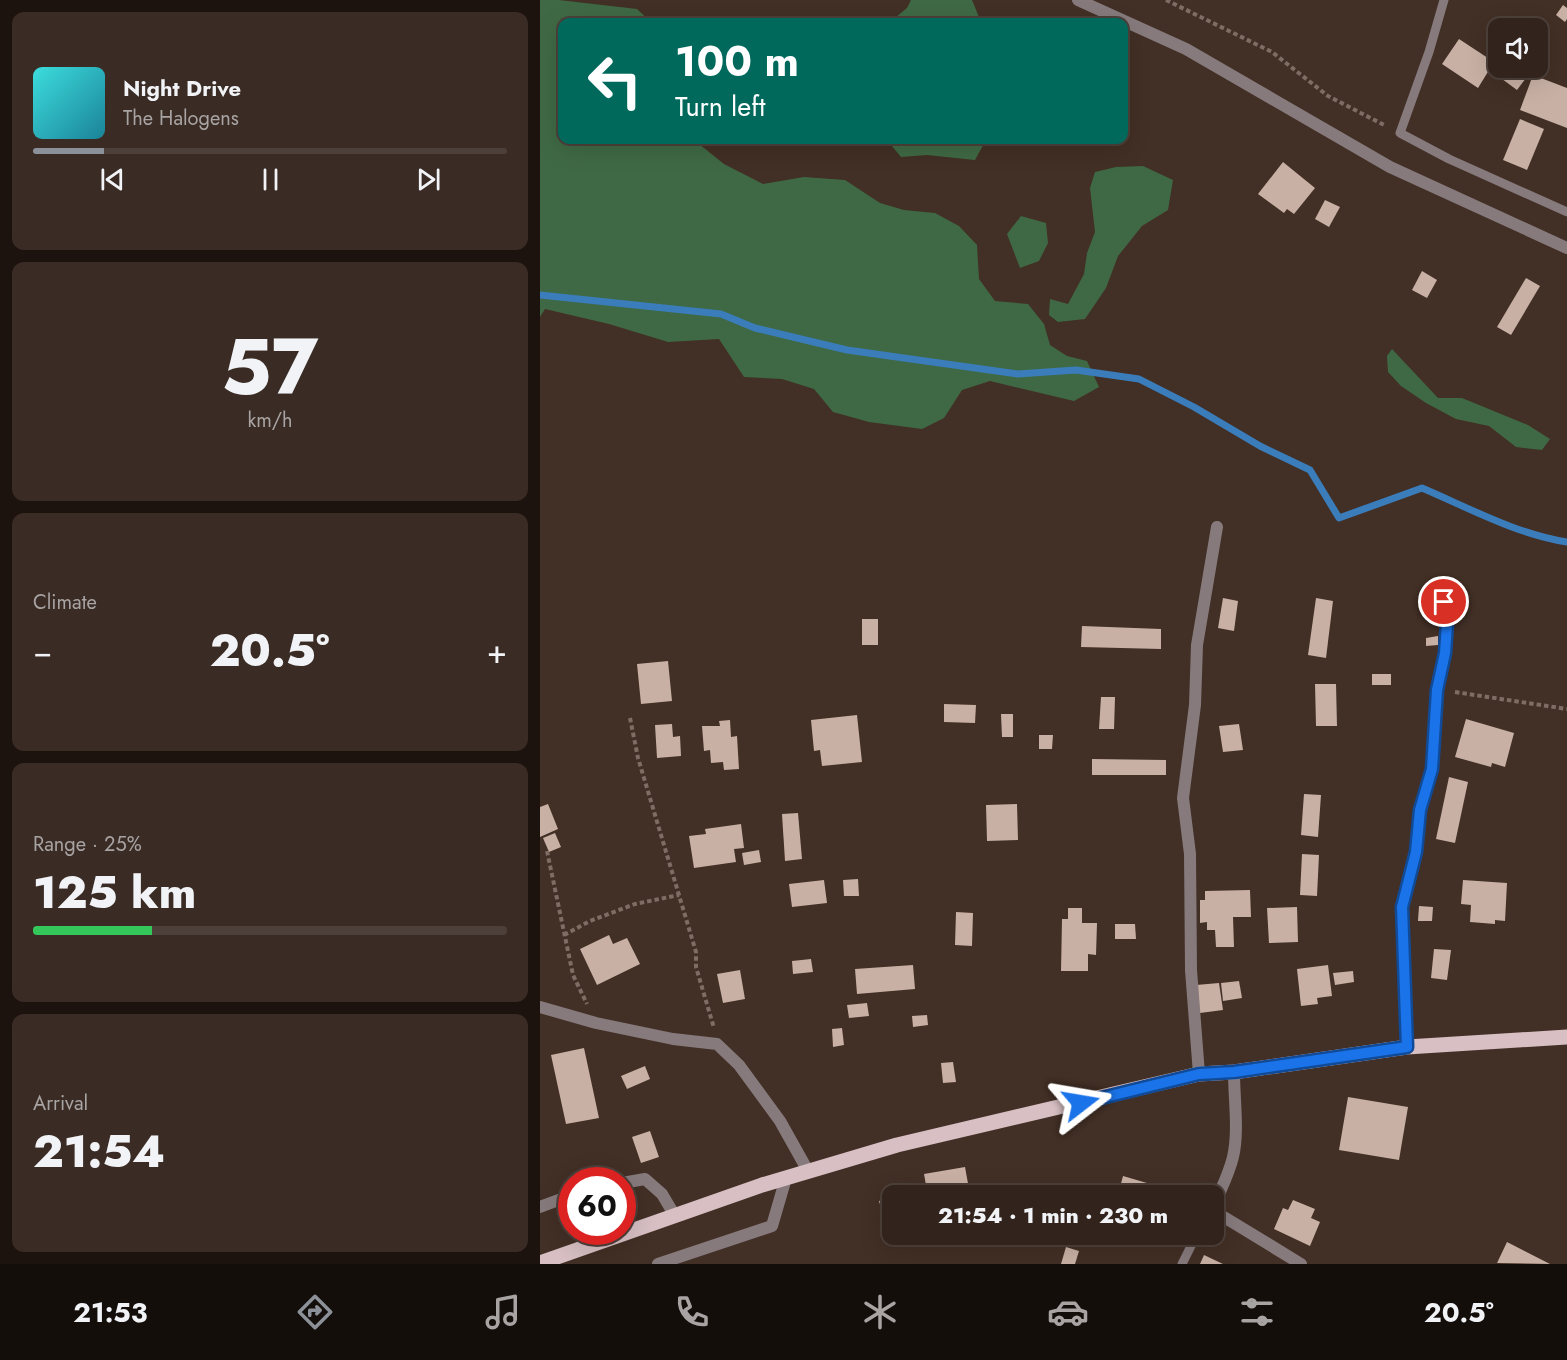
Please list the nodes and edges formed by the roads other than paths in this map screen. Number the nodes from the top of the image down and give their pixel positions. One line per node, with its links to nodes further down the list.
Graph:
1 (1078, 0): 3 (street)
2 (1444, 0): 5 (lane)
3 (1118, 18)
4 (1128, 23): 6 (street)
5 (1567, 212)
6 (1566, 244)
7 (1217, 527): 13 (street)
8 (1444, 602): 11 (street)
9 (540, 1007): 14 (street)
10 (1567, 1037): 11 (main road)
11 (1407, 1047): 12 (main road)
12 (1234, 1072): 13 (main road); 17 (street)
13 (1199, 1074): 14 (main road)
14 (808, 1172): 15 (main road)
15 (786, 1178): 20 (main road); 24 (street)
16 (636, 1181): 20 (street)
17 (1222, 1185)
18 (558, 1200): 19 (street)
19 (540, 1207)
20 (675, 1216): 23 (main road)
21 (1224, 1216): 26 (street)
22 (1192, 1245): 25 (lane)
23 (540, 1263)
24 (658, 1264)
25 (1182, 1264)
26 (1301, 1264)

